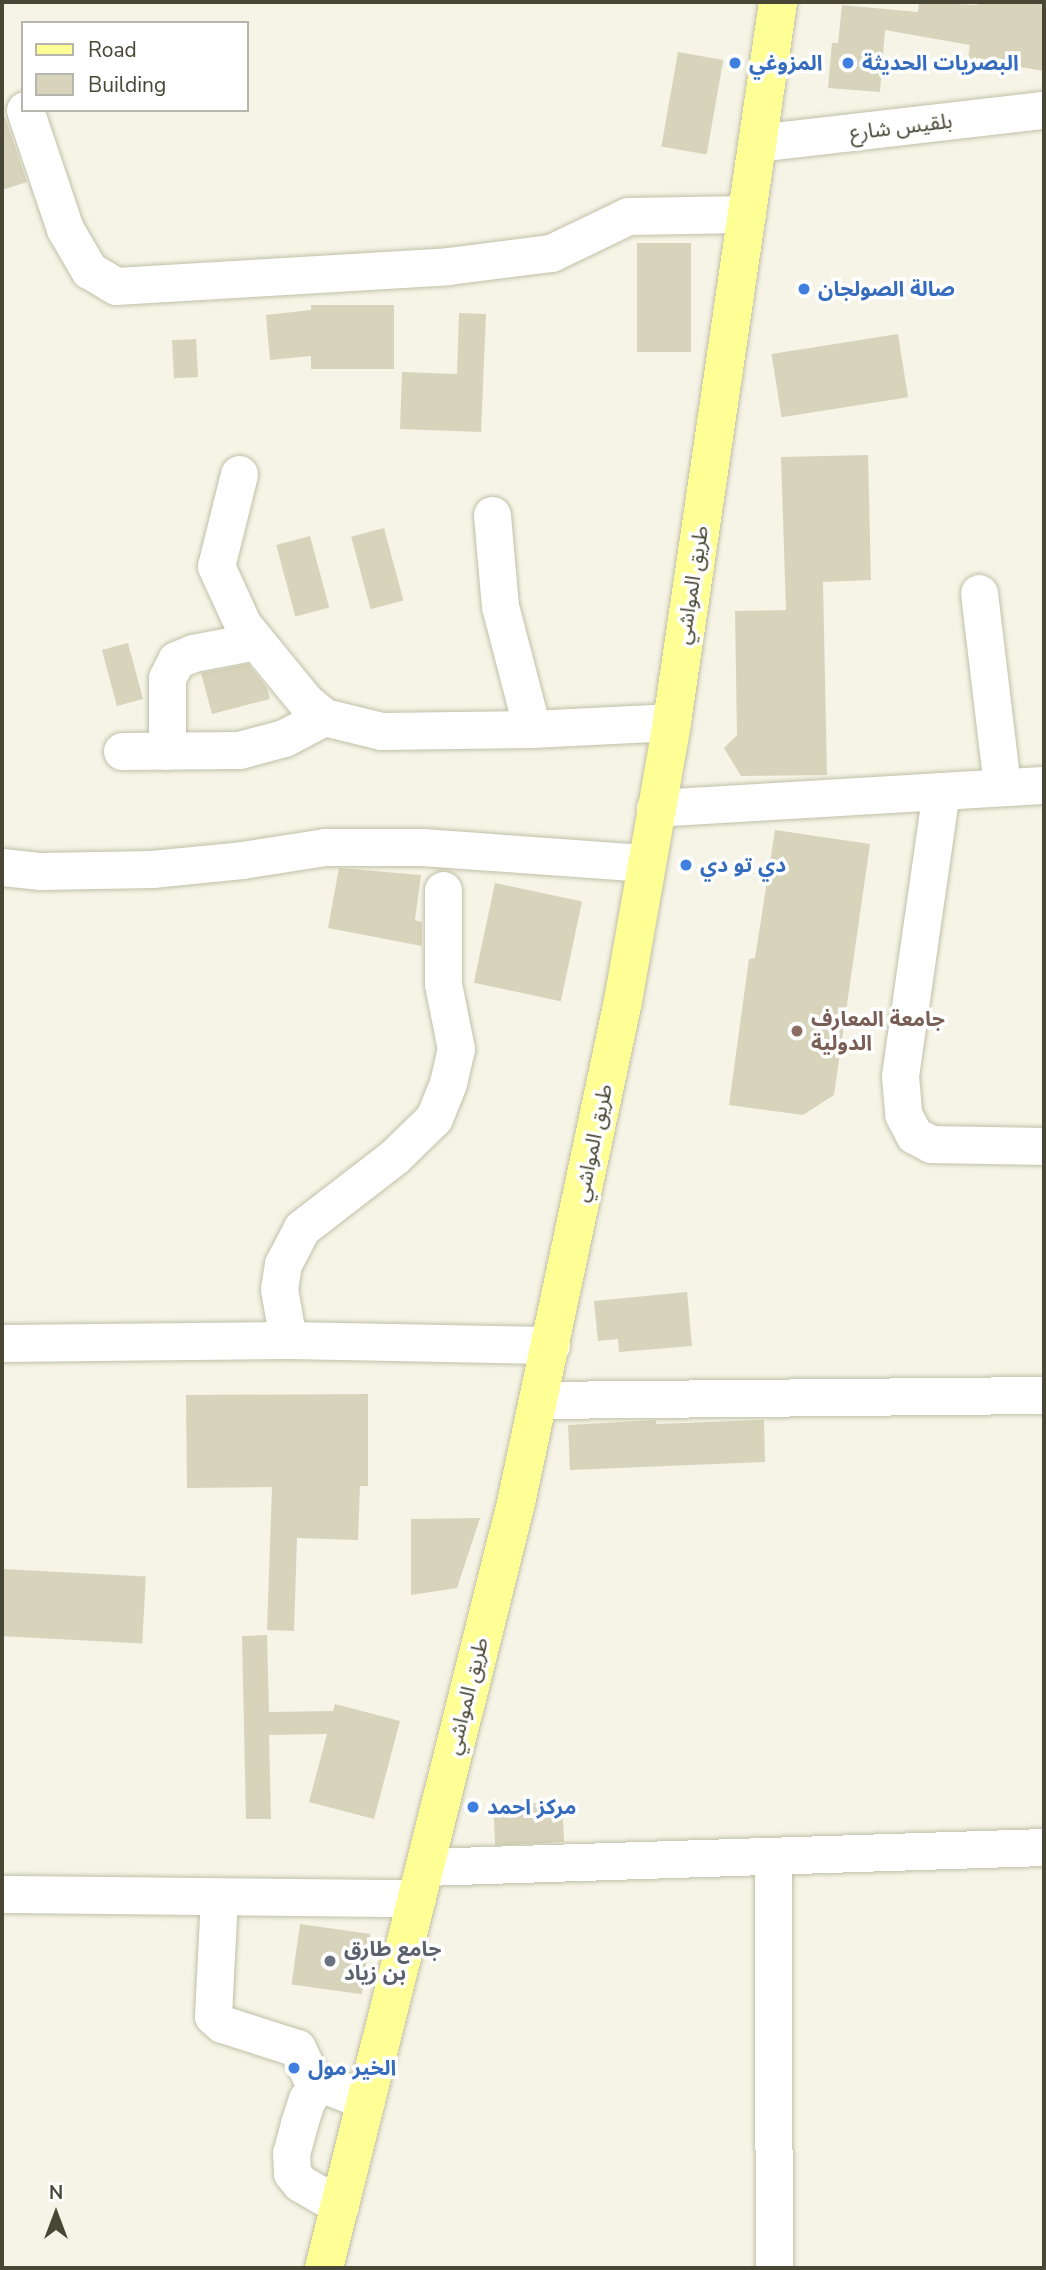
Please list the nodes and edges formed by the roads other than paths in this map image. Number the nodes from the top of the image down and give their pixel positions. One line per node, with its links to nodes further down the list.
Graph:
1 (778, 2): 4 (main road, طريق المواشي)
2 (1044, 110): 4 (street, بلقيس شارع)
3 (26, 112): 5 (street)
4 (757, 143): 5 (main road, طريق المواشي)
5 (747, 214): 11 (main road, طريق المواشي)
6 (239, 474): 9 (street)
7 (492, 515): 12 (street)
8 (979, 593): 16 (street)
9 (256, 641): 10 (street); 14 (street)
10 (324, 717): 12 (street); 14 (street)
11 (672, 722): 12 (street); 18 (main road, طريق المواشي)
12 (532, 729)
13 (122, 751): 14 (street)
14 (167, 751)
15 (1044, 785): 16 (street)
16 (1002, 788): 17 (street)
17 (941, 791): 18 (street); 22 (street)
18 (655, 808): 19 (main road, طريق المواشي)
19 (646, 863): 20 (street); 25 (main road, طريق المواشي)
20 (2, 866)
21 (443, 890): 23 (street)
22 (1044, 1146)
23 (289, 1340): 24 (street); 25 (street)
24 (2, 1343)
25 (551, 1345): 27 (main road, طريق المواشي)
26 (1044, 1395): 27 (street)
27 (538, 1401): 30 (main road, طريق المواشي)
28 (1044, 1847): 29 (street)
29 (773, 1856): 30 (street); 37 (street)
30 (421, 1882): 32 (street); 34 (main road, طريق المواشي)
31 (2, 1894): 32 (street)
32 (219, 1897): 33 (street)
33 (316, 2088): 34 (street); 35 (street)
34 (366, 2101): 35 (main road, طريق المواشي)
35 (340, 2206): 36 (main road, طريق المواشي)
36 (324, 2268)
37 (774, 2268)

